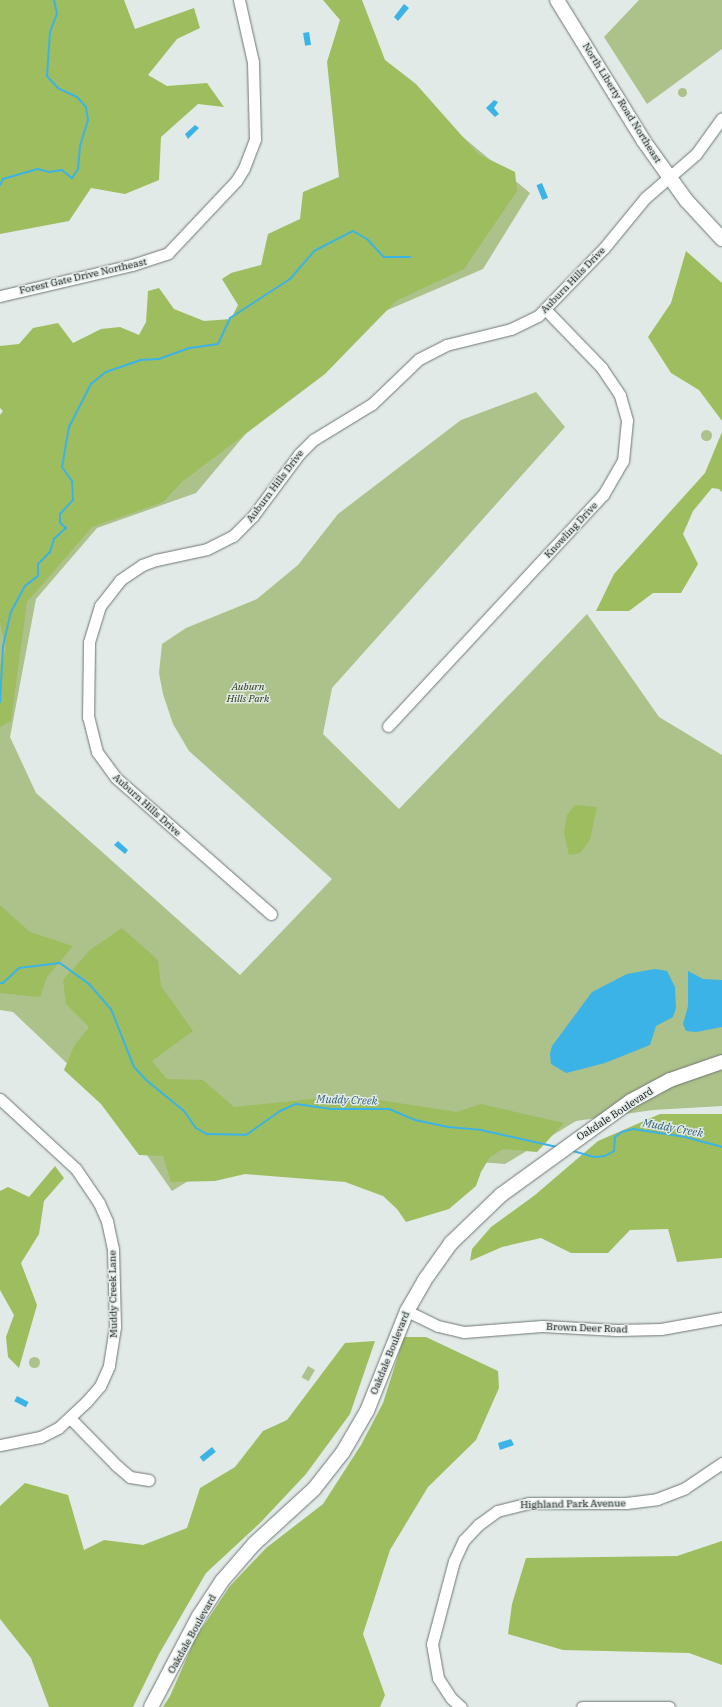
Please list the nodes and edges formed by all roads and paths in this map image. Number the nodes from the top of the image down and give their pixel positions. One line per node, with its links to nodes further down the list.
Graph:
1 (239, 0): 6 (street, Forest Gate Drive Northeast)
2 (557, 0): 4 (main road, North Liberty Road Northeast)
3 (722, 118): 4 (street, Auburn Hills Drive)
4 (669, 176): 5 (main road, North Liberty Road Northeast); 7 (street, Auburn Hills Drive)
5 (722, 239)
6 (0, 296)
7 (545, 309): 8 (street, Knowling Drive); 9 (street, Auburn Hills Drive)
8 (388, 726)
9 (271, 914)
10 (722, 1062): 12 (main road, Oakdale Boulevard)
11 (0, 1099): 14 (street, Muddy Creek Lane)
12 (407, 1311): 13 (street, Brown Deer Road); 18 (main road, Oakdale Boulevard)
13 (722, 1318)
14 (70, 1418): 15 (street, Muddy Creek Lane); 17 (street)
15 (0, 1445)
16 (722, 1464): 19 (street, Highland Park Avenue)
17 (148, 1480)
18 (151, 1707)
19 (461, 1707)
20 (582, 1707): 21 (street)
21 (669, 1707)

